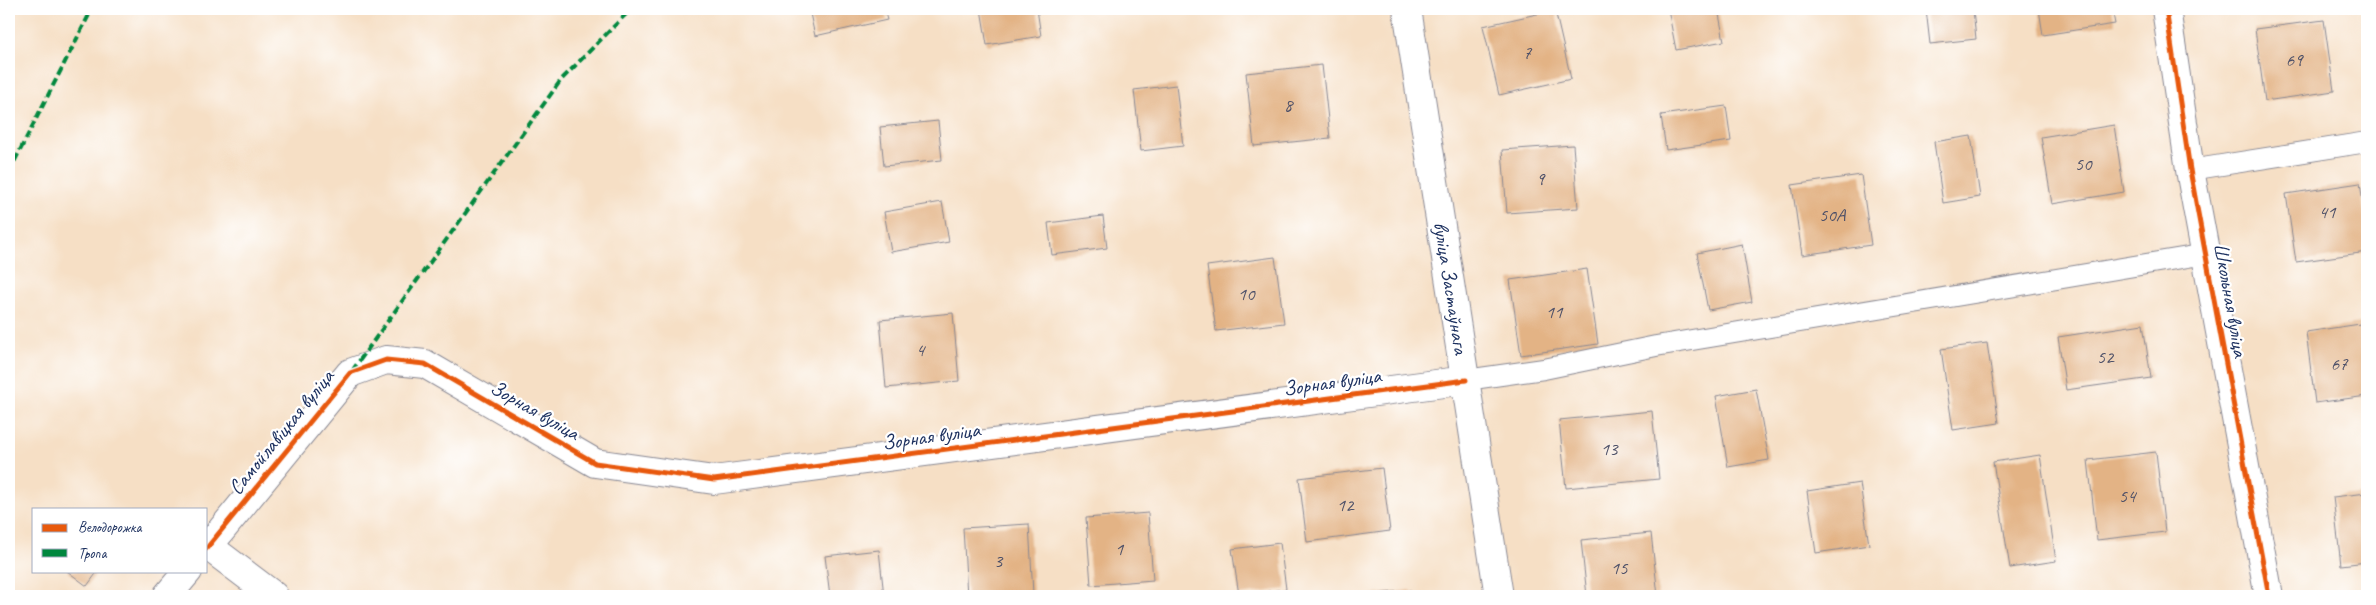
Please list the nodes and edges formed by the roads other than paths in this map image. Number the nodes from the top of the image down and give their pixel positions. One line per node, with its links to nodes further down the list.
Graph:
1 (1407, 9): 7 (street, вуліца Застаўнага)
2 (2166, 9): 4 (street, Школьная вуліца)
3 (2367, 142): 4 (lane)
4 (2190, 170): 5 (street, Школьная вуліца)
5 (2206, 254): 7 (lane); 14 (street, Школьная вуліца)
6 (425, 364): 7 (street, Зорная вуліца); 8 (street, Самойлавіцкая вуліца)
7 (1466, 380): 13 (street, вуліца Застаўнага)
8 (208, 547)
9 (208, 549): 12 (street)
10 (187, 572): 11 (street)
11 (168, 596)
12 (274, 596)
13 (1499, 596)
14 (2269, 596)

